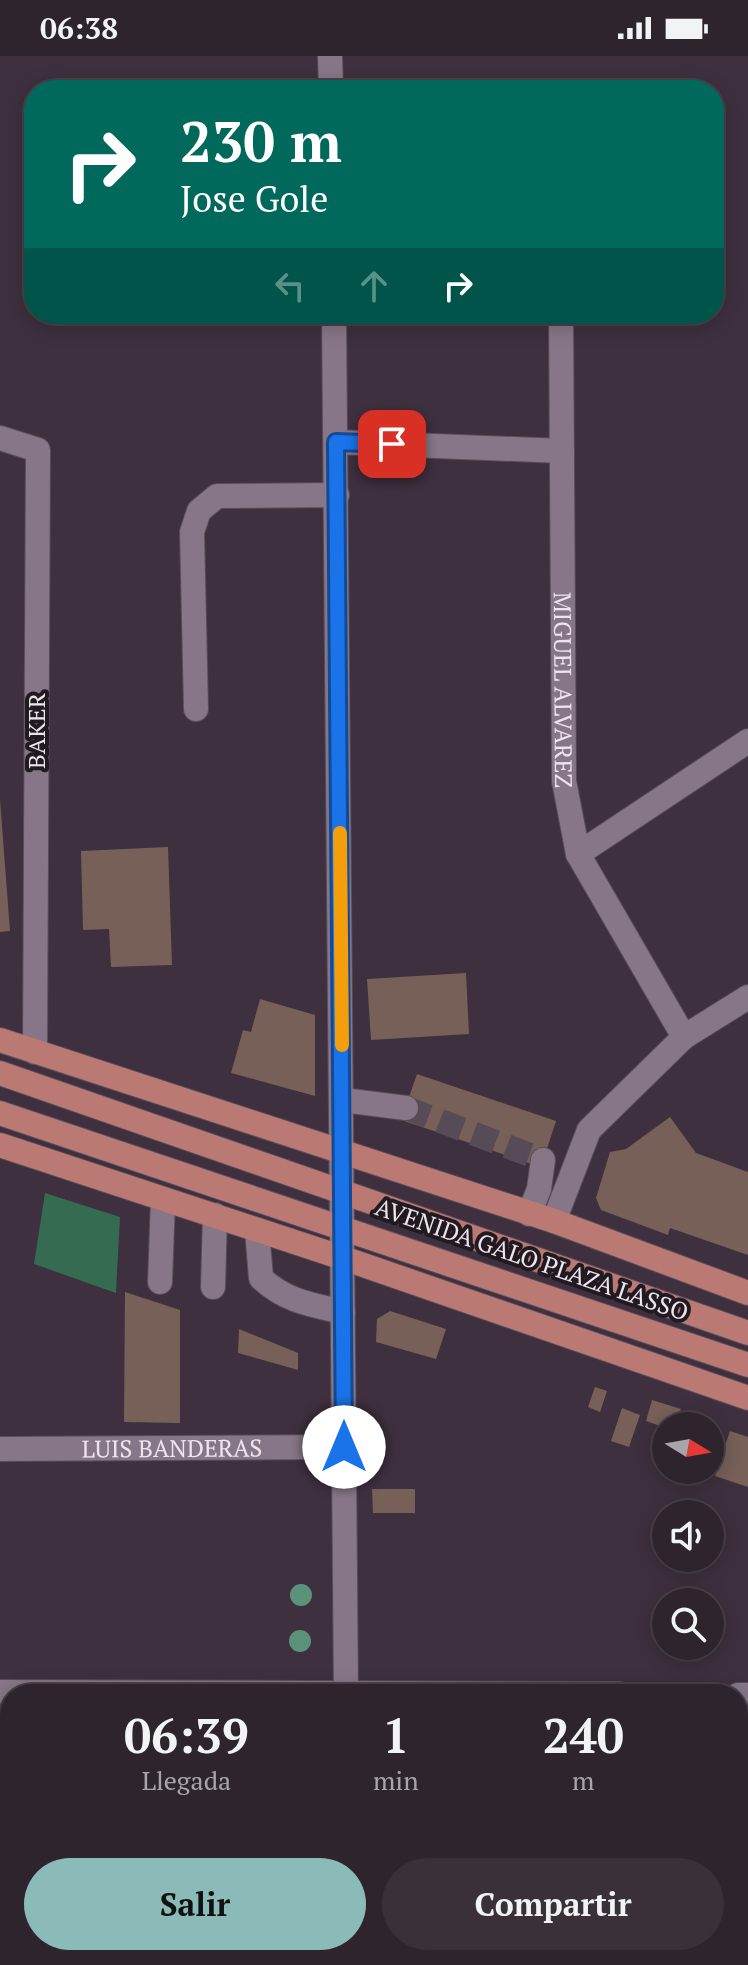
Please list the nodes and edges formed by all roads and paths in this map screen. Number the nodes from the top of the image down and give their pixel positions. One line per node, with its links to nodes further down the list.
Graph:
1 (330, 56): 2 (street)
2 (331, 80)
3 (334, 324): 6 (street)
4 (561, 324): 7 (street, MIGUEL ALVAREZ)
5 (0, 438): 15 (street, BAKER)
6 (336, 442): 7 (street); 8 (street)
7 (562, 451): 11 (street, MIGUEL ALVAREZ)
8 (337, 495): 9 (street); 17 (street)
9 (196, 709)
10 (748, 741): 11 (street)
11 (578, 854): 13 (street, MIGUEL ALVAREZ)
12 (748, 997): 13 (street)
13 (684, 1037): 27 (street)
14 (0, 1040): 15 (main road, AVENIDA GALO PLAZA LASSO)
15 (35, 1052): 21 (main road, AVENIDA GALO PLAZA LASSO)
16 (0, 1073): 23 (main road, AVENIDA GALO PLAZA LASSO)
17 (343, 1100): 18 (street); 21 (street)
18 (406, 1108)
19 (0, 1113): 28 (main road, AVENIDA GALO PLAZA LASSO)
20 (0, 1145): 24 (main road)
21 (343, 1154): 23 (street); 25 (main road, AVENIDA GALO PLAZA LASSO)
22 (543, 1160): 25 (street)
23 (344, 1193): 28 (street); 35 (main road, AVENIDA GALO PLAZA LASSO)
24 (163, 1199): 26 (main road); 31 (street)
25 (529, 1214): 27 (main road, AVENIDA GALO PLAZA LASSO)
26 (215, 1215): 29 (main road); 32 (street)
27 (554, 1221): 33 (main road, AVENIDA GALO PLAZA LASSO)
28 (343, 1228): 30 (street); 36 (main road, AVENIDA GALO PLAZA LASSO)
29 (257, 1230): 30 (main road); 34 (street)
30 (343, 1258): 34 (street); 37 (main road)
31 (160, 1282)
32 (213, 1287)
33 (748, 1293)
34 (343, 1312): 38 (street)
35 (748, 1333)
36 (748, 1365)
37 (748, 1398)
38 (344, 1447): 39 (street, LUIS BANDERAS); 40 (street)
39 (0, 1449)
40 (346, 1684)

